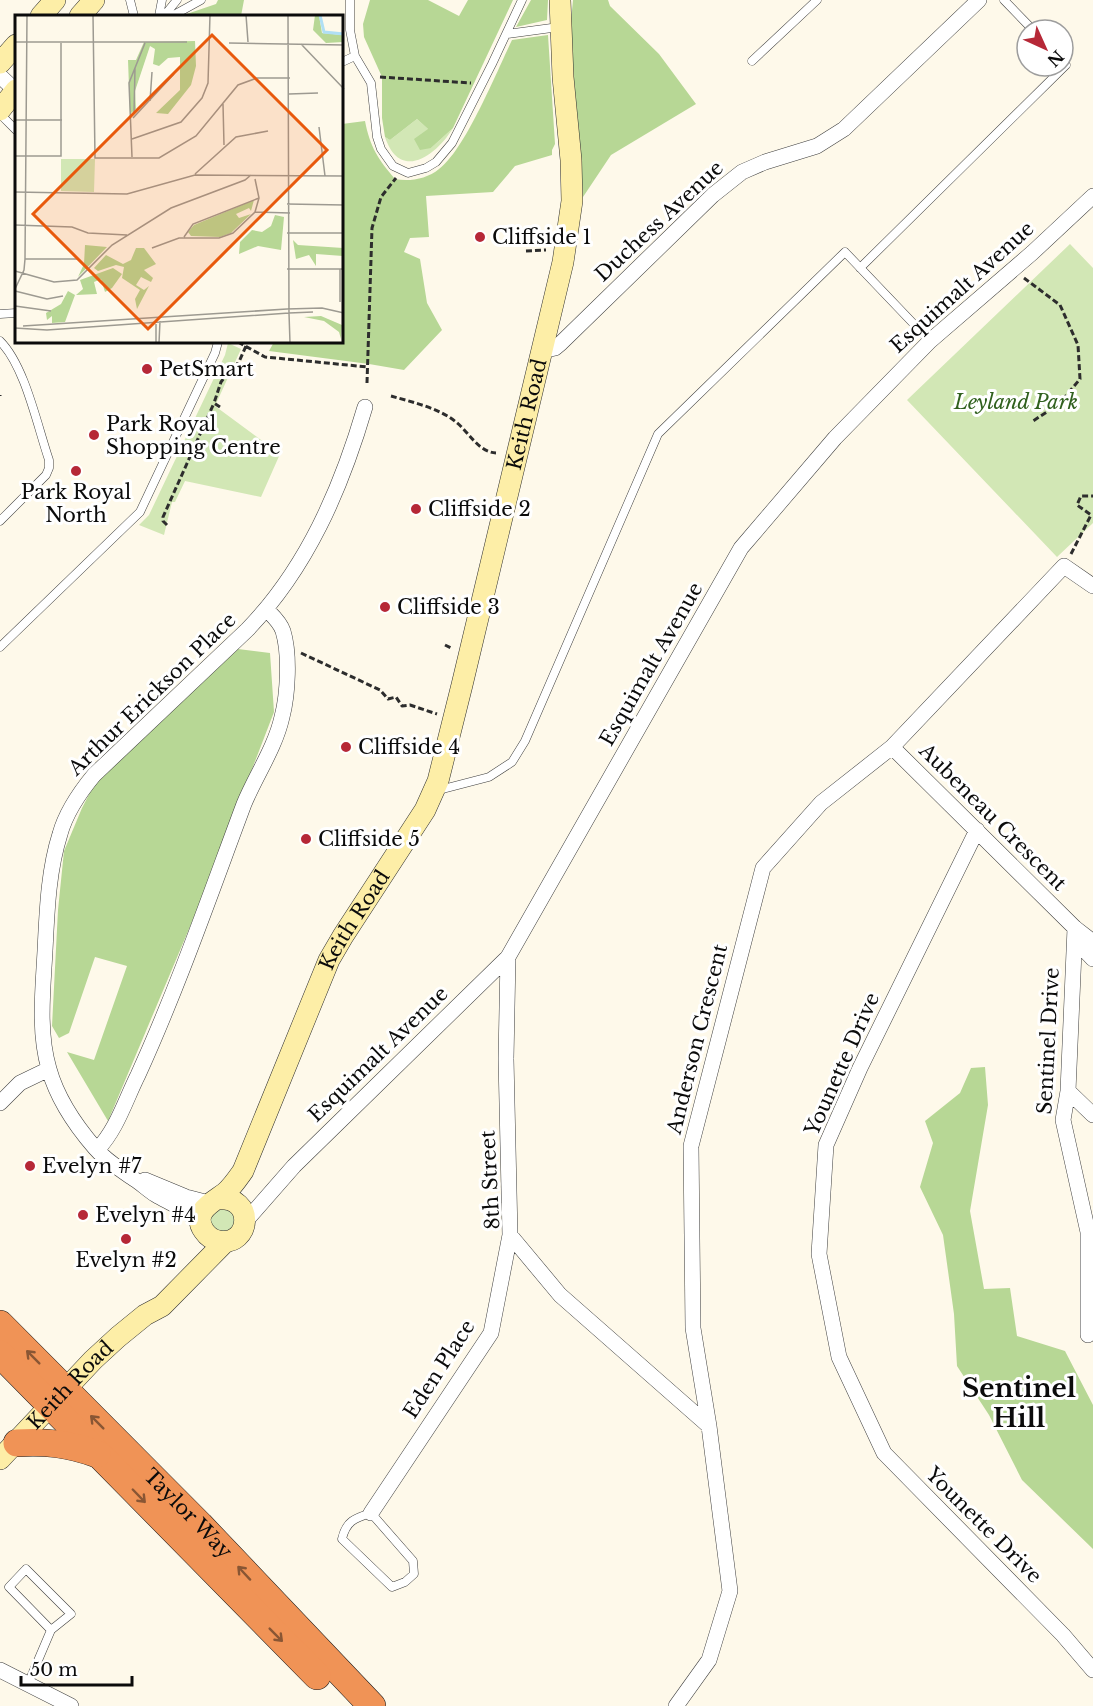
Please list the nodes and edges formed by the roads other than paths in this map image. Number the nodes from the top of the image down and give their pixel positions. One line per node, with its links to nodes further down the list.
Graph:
1 (55, 0): 14 (street)
2 (94, 0): 15 (street)
3 (130, 0): 16 (lane)
4 (162, 0): 17 (lane)
5 (177, 0): 18 (lane)
6 (189, 0): 19 (lane)
7 (201, 0): 20 (lane)
8 (350, 0): 25 (lane)
9 (522, 0): 23 (lane)
10 (560, 0): 22 (street, Keith Road)
11 (816, 0): 27 (lane)
12 (979, 0): 42 (street, Duchess Avenue)
13 (1004, 0): 21 (lane)
14 (42, 15)
15 (81, 15)
16 (134, 15)
17 (159, 15)
18 (169, 15)
19 (169, 15)
20 (170, 15)
21 (1021, 18)
22 (560, 27): 23 (lane); 42 (street, Keith Road)
23 (507, 34): 25 (lane)
24 (15, 46): 28 (street)
25 (355, 56): 26 (lane)
26 (344, 61)
27 (752, 61)
28 (0, 63)
29 (0, 76): 31 (street)
30 (1053, 78): 36 (lane)
31 (15, 90)
32 (15, 92): 33 (street)
33 (0, 112): 34 (lane)
34 (15, 129)
35 (1093, 196): 39 (street, Esquimalt Avenue)
36 (860, 268): 39 (lane); 49 (lane)
37 (15, 313): 38 (lane)
38 (0, 314)
39 (930, 341): 53 (street, Esquimalt Avenue)
40 (217, 344): 47 (lane)
41 (1, 345): 44 (lane)
42 (542, 351): 49 (street, Keith Road)
43 (365, 407): 46 (street, Arthur Erickson Place)
44 (0, 521)
45 (1093, 586): 48 (street, Anderson Crescent)
46 (267, 610): 55 (street, Arthur Erickson Place); 59 (street)
47 (0, 647)
48 (892, 747): 50 (street, Aubeneau Crescent); 72 (street, Anderson Crescent)
49 (433, 792): 60 (street, Keith Road)
50 (977, 830): 51 (street, Aubeneau Crescent); 78 (street, Younette Drive)
51 (1075, 934): 52 (street, Aubeneau Crescent); 54 (street, Aubeneau Crescent); 56 (street, Sentinel Drive)
52 (1093, 942)
53 (508, 957): 63 (street, Esquimalt Avenue); 65 (street, 8th Street)
54 (1093, 959)
55 (49, 1070): 57 (street); 59 (street, Arthur Erickson Place)
56 (1068, 1091): 58 (street); 69 (street, Sentinel Drive)
57 (0, 1102)
58 (1093, 1115)
59 (97, 1150): 61 (street, Arthur Erickson Place)
60 (243, 1171): 62 (street, Keith Road); 63 (street, Keith Road)
61 (136, 1180): 62 (street, Arthur Erickson Place); 64 (street, Arthur Erickson Place)
62 (213, 1201): 63 (street); 64 (street)
63 (241, 1211): 66 (street)
64 (203, 1229): 66 (street); 67 (street, Keith Road)
65 (510, 1235): 72 (street, 8th Street); 75 (street, Eden Place)
66 (225, 1242): 67 (street, Keith Road)
67 (145, 1315): 71 (street, Keith Road)
68 (0, 1324): 71 (highway, Taylor Way, one-way to 68)
69 (1088, 1335)
70 (0, 1354): 71 (highway, Taylor Way)
71 (58, 1398): 73 (street, Keith Road); 74 (highway, Taylor Way); 82 (highway, Taylor Way, one-way to 71)
72 (709, 1426): 83 (street, Anderson Crescent)
73 (8, 1451): 74 (highway)
74 (98, 1454): 81 (highway, Taylor Way, one-way to 81)
75 (371, 1513): 75 (lane)
76 (51, 1630): 76 (lane); 79 (lane)
77 (0, 1670): 79 (street)
78 (1093, 1670)
79 (28, 1684): 80 (street)
80 (71, 1706)
81 (345, 1706)
82 (372, 1706)
83 (676, 1706)

